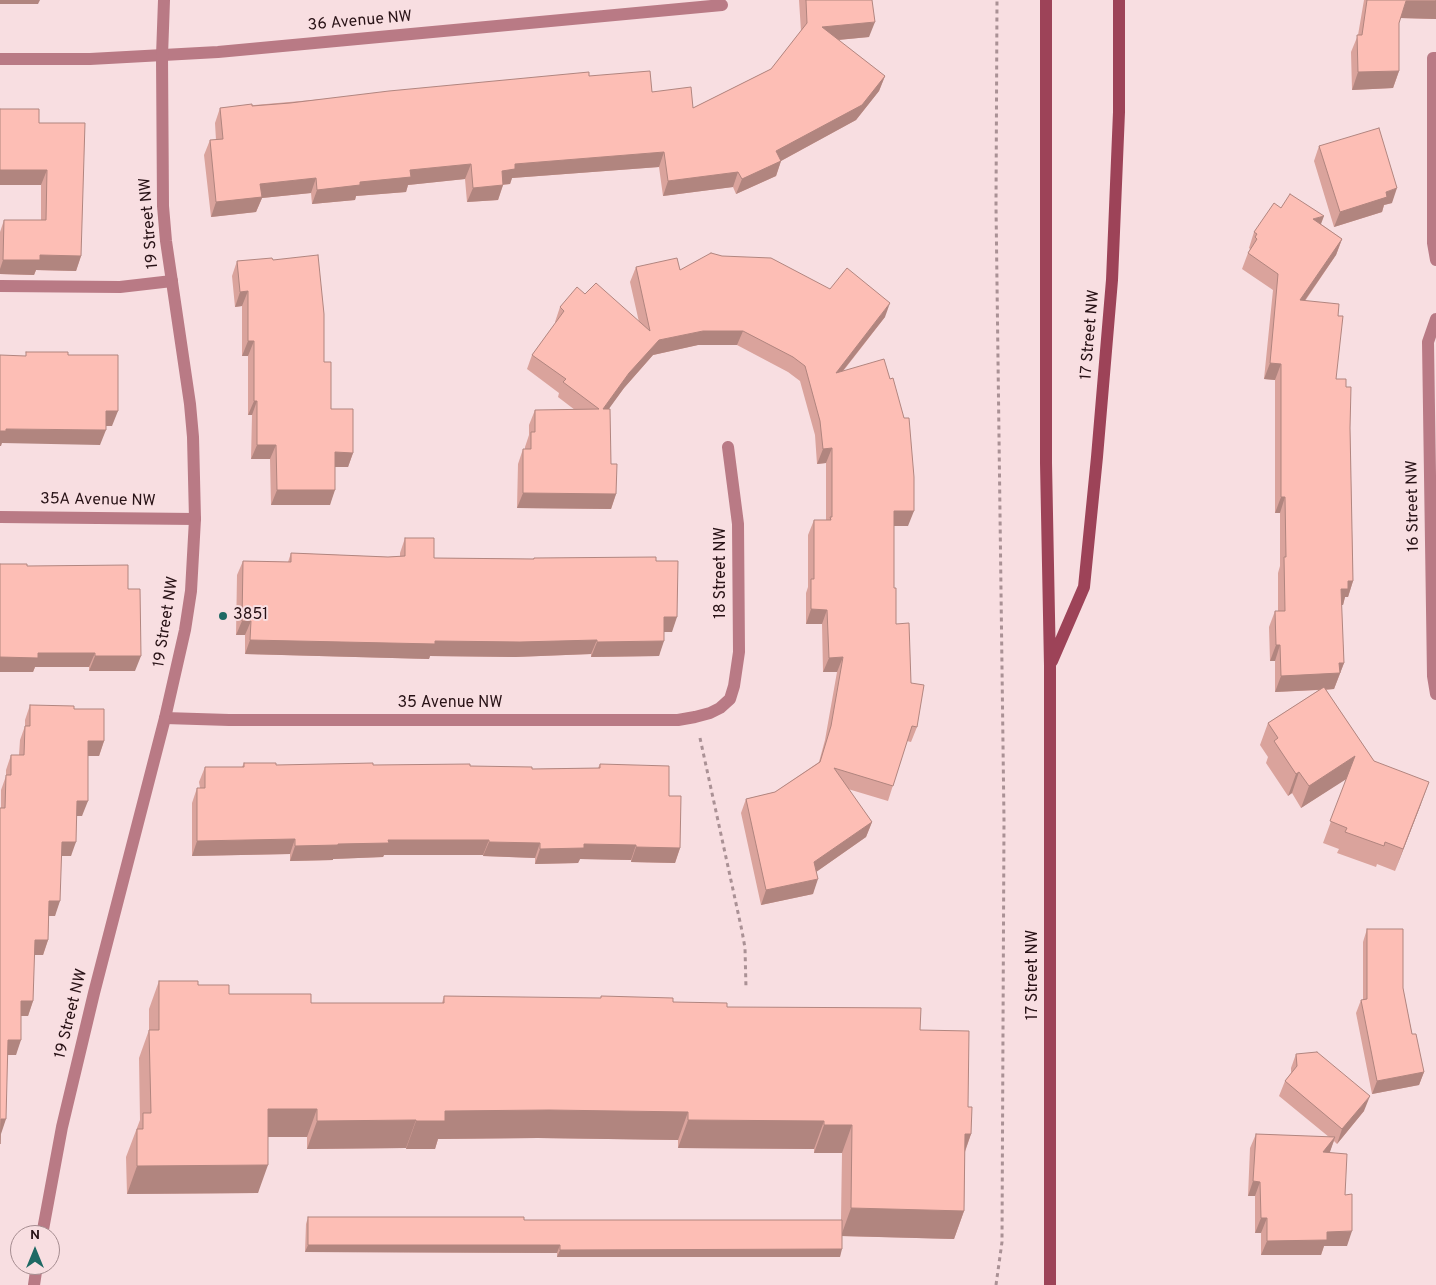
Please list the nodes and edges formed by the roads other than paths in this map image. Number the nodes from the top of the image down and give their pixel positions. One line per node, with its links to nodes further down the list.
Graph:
1 (164, 0): 5 (street, 19 Street NW)
2 (1046, 0): 16 (main road, 17 Street NW)
3 (1119, 0): 16 (main road, 17 Street NW)
4 (722, 5): 5 (street, 36 Avenue NW)
5 (162, 56): 7 (street, 36 Avenue NW); 9 (street, 19 Street NW)
6 (1436, 58): 8 (street)
7 (0, 59)
8 (1436, 260)
9 (172, 281): 10 (street); 15 (street, 19 Street NW)
10 (0, 286)
11 (1436, 319): 13 (street, 16 Street NW)
12 (728, 447): 18 (street, 18 Street NW)
13 (1433, 502): 17 (street, 16 Street NW)
14 (0, 517): 15 (street, 35A Avenue NW)
15 (195, 519): 19 (street, 19 Street NW)
16 (1050, 666): 21 (main road, 17 Street NW)
17 (1436, 694)
18 (730, 699): 19 (street, 35 Avenue NW)
19 (165, 718): 20 (street, 19 Street NW)
20 (44, 1225)
21 (1050, 1285)

